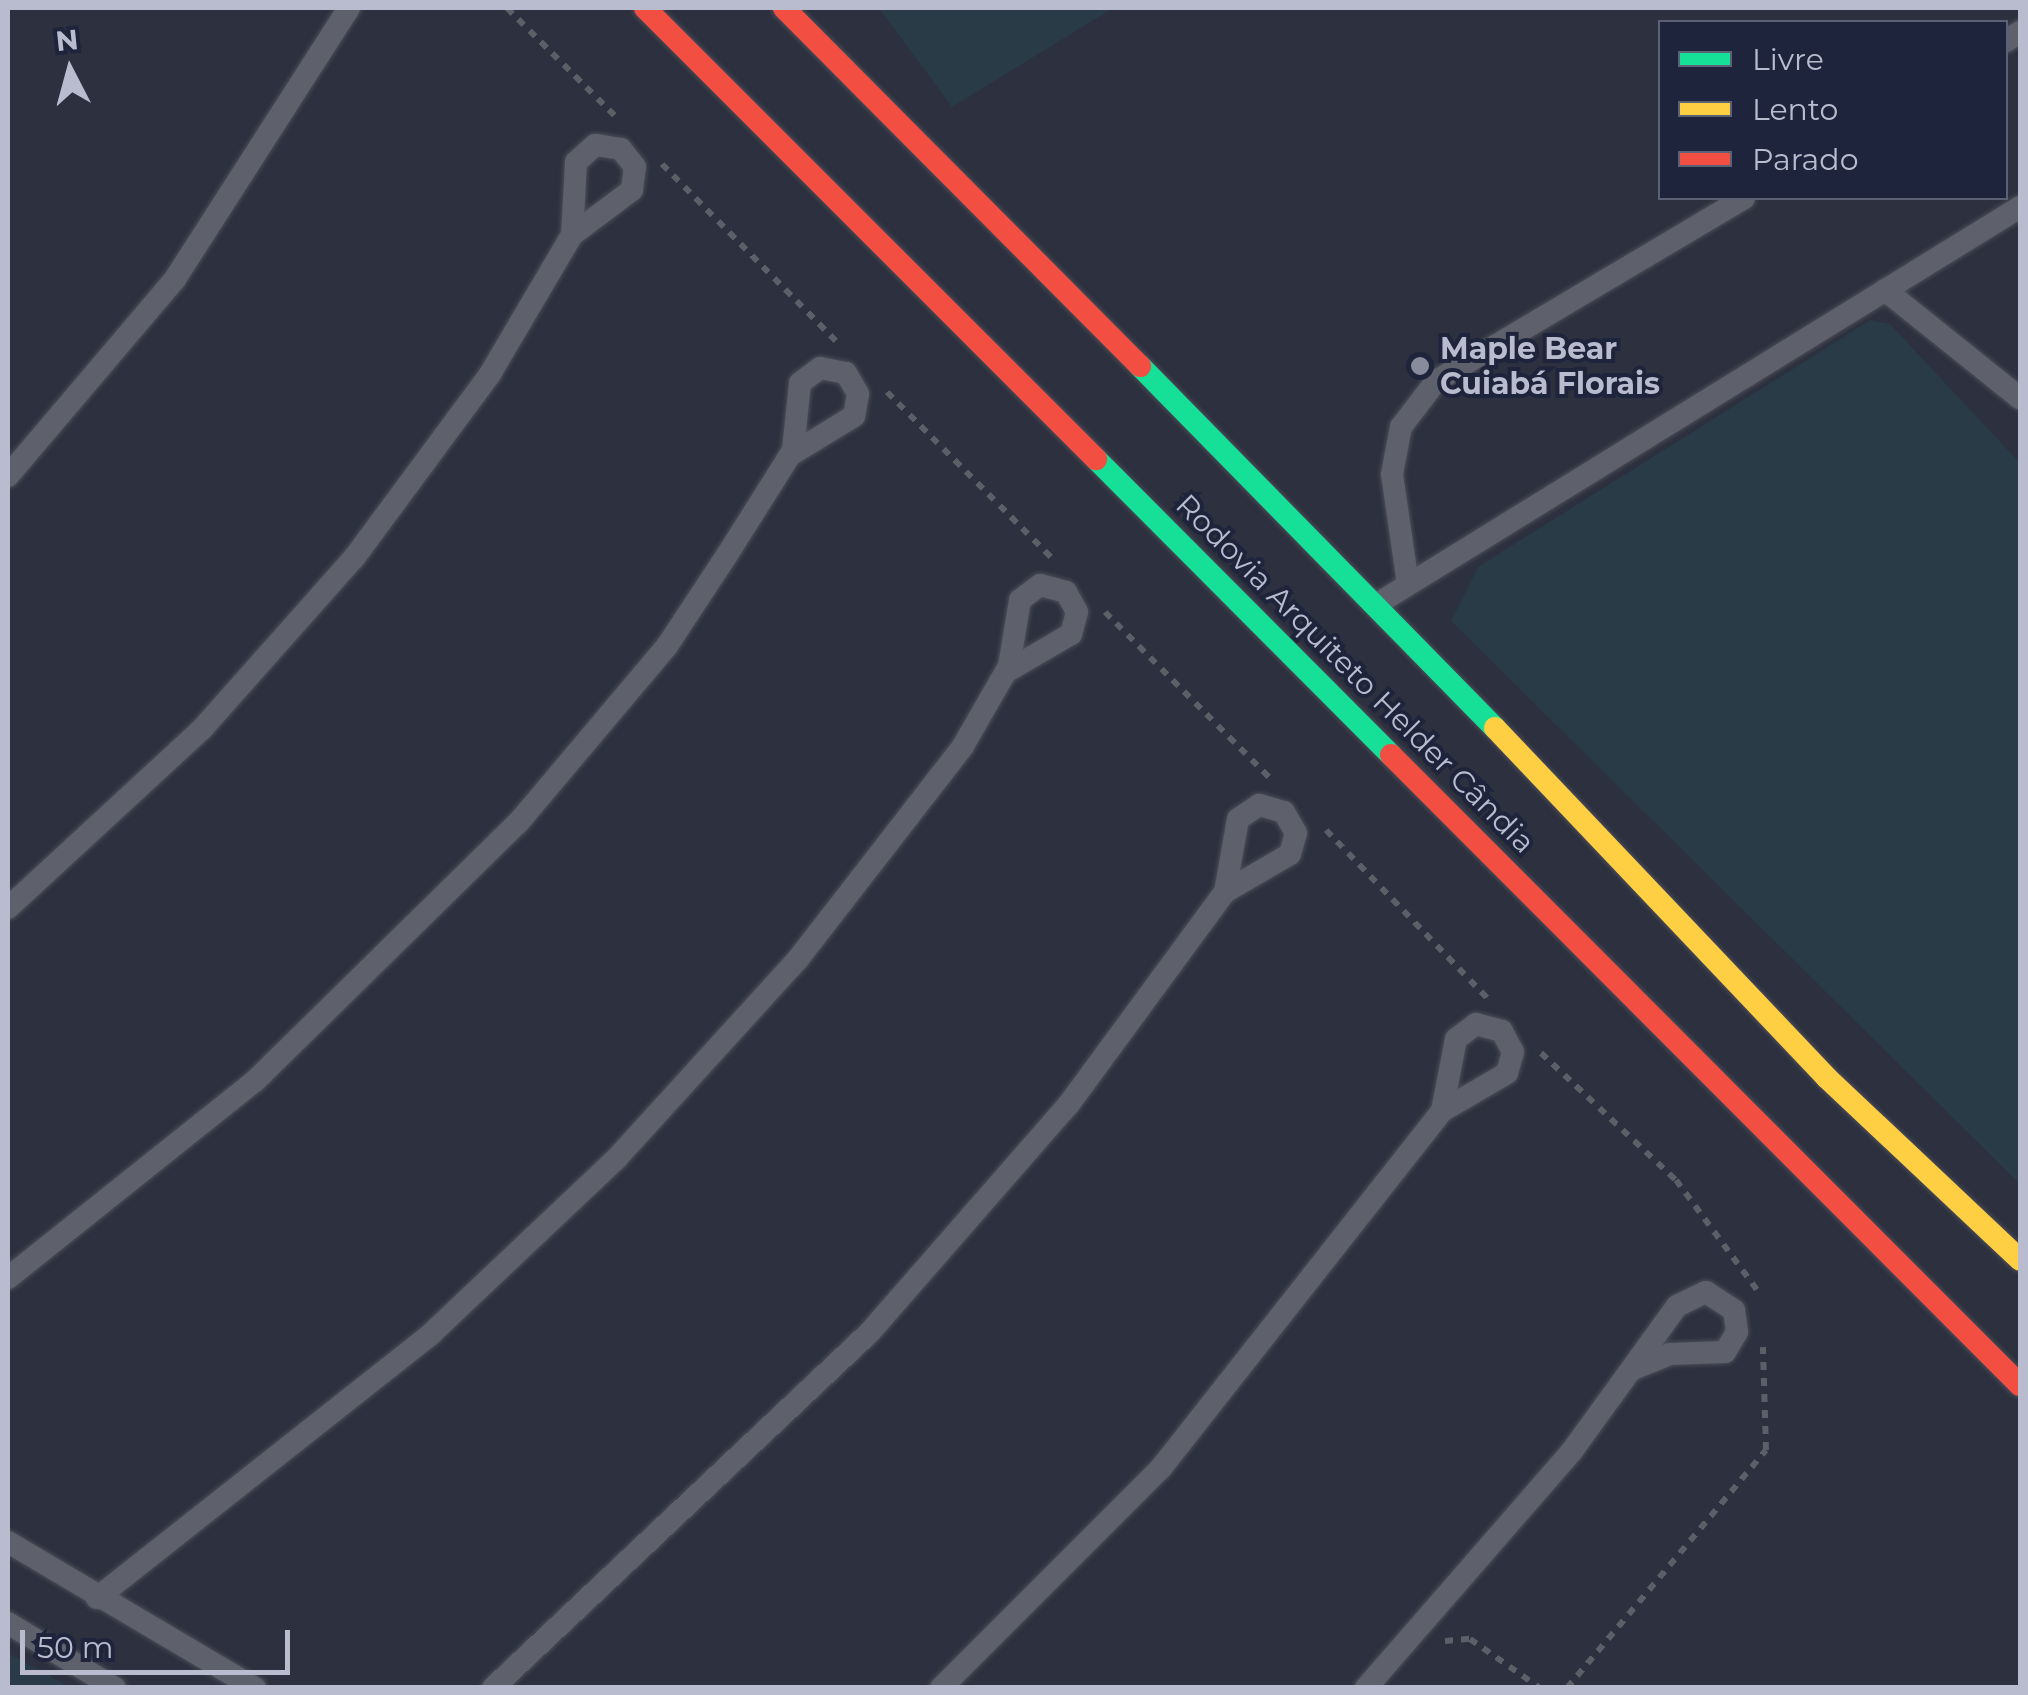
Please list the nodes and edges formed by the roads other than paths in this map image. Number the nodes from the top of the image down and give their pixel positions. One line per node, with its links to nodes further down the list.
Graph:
1 (349, 8): 10 (lane)
2 (645, 8): 20 (main road, Rodovia Arquiteto Helder Cândia)
3 (784, 8): 12 (main road, Rodovia Arquiteto Helder Cândia)
4 (1741, 200): 11 (lane)
5 (2020, 207): 7 (lane)
6 (572, 235): 15 (lane)
7 (1886, 290): 8 (lane); 11 (lane)
8 (2020, 398)
9 (790, 456): 18 (lane)
10 (8, 476)
11 (1408, 584): 12 (lane)
12 (1377, 604): 17 (main road, Rodovia Arquiteto Helder Cândia)
13 (1006, 672): 22 (lane)
14 (1226, 892): 26 (lane)
15 (8, 908)
16 (1442, 1111): 27 (lane)
17 (2020, 1260)
18 (8, 1278)
19 (1634, 1369): 19 (lane); 28 (lane)
20 (2020, 1385)
21 (8, 1542): 22 (lane)
22 (97, 1598): 25 (lane)
23 (8, 1623): 24 (lane)
24 (115, 1688)
25 (256, 1688)
26 (493, 1688)
27 (942, 1688)
28 (1366, 1688)

